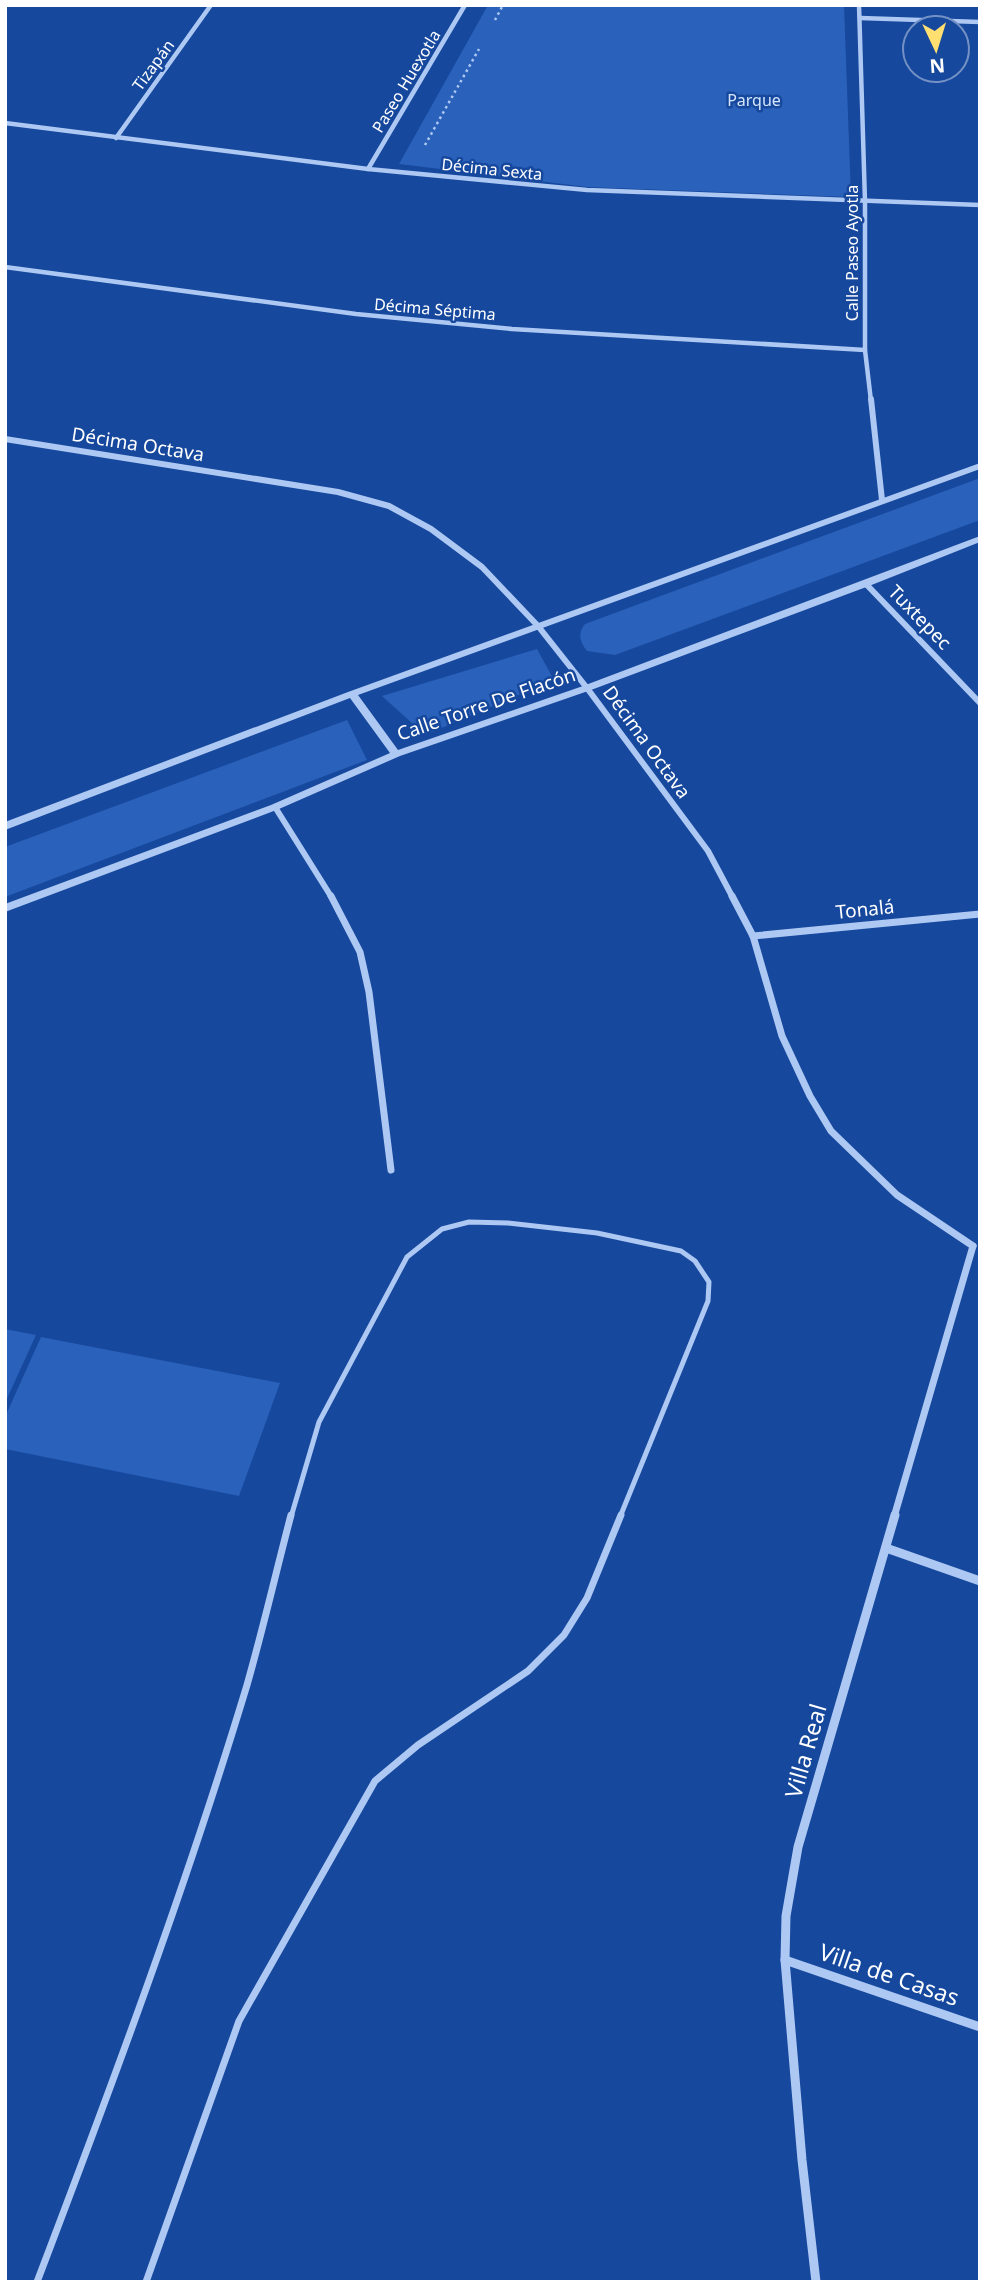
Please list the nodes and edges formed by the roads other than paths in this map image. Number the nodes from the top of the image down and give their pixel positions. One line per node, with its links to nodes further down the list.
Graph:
1 (211, 5): 7 (street, Tizapán)
2 (465, 5): 8 (street, Paseo Huexotla)
3 (859, 5): 4 (street, Calle Paseo Ayotla)
4 (860, 18): 5 (street); 9 (street, Calle Paseo Ayotla)
5 (980, 23)
6 (5, 123): 7 (street, Décima Sexta)
7 (116, 138): 8 (street, Décima Sexta)
8 (368, 169): 9 (street, Décima Sexta)
9 (865, 202): 10 (street, Décima Sexta); 12 (street, Calle Paseo Ayotla)
10 (980, 205)
11 (5, 267): 12 (street, Décima Séptima)
12 (865, 350): 15 (street, Calle Paseo Ayotla)
13 (5, 439): 18 (street, Décima Octava)
14 (980, 466): 15 (street)
15 (882, 500): 18 (street)
16 (980, 539): 17 (street, Calle Torre De Flacón)
17 (866, 584): 19 (street, Calle Torre De Flacón); 21 (street, Tuxtepec)
18 (538, 626): 19 (street, Décima Octava); 20 (street)
19 (587, 688): 22 (street, Calle Torre De Flacón); 27 (street, Décima Octava)
20 (352, 694): 22 (street); 24 (street)
21 (980, 703)
22 (396, 754): 23 (street, Calle Torre De Flacón)
23 (275, 807): 25 (street, Calle Torre De Flacón); 28 (street)
24 (5, 826)
25 (5, 908)
26 (980, 914): 27 (street, Tonalá)
27 (753, 936): 29 (street, Décima Octava)
28 (391, 1170)
29 (977, 1245): 30 (street, Villa Real)
30 (886, 1548): 31 (street); 32 (street, Villa Real)
31 (980, 1581)
32 (785, 1960): 33 (street, Villa de Casas); 36 (street, Villa Real)
33 (980, 2027)
34 (37, 2282): 35 (lane)
35 (146, 2282)
36 (816, 2282)

